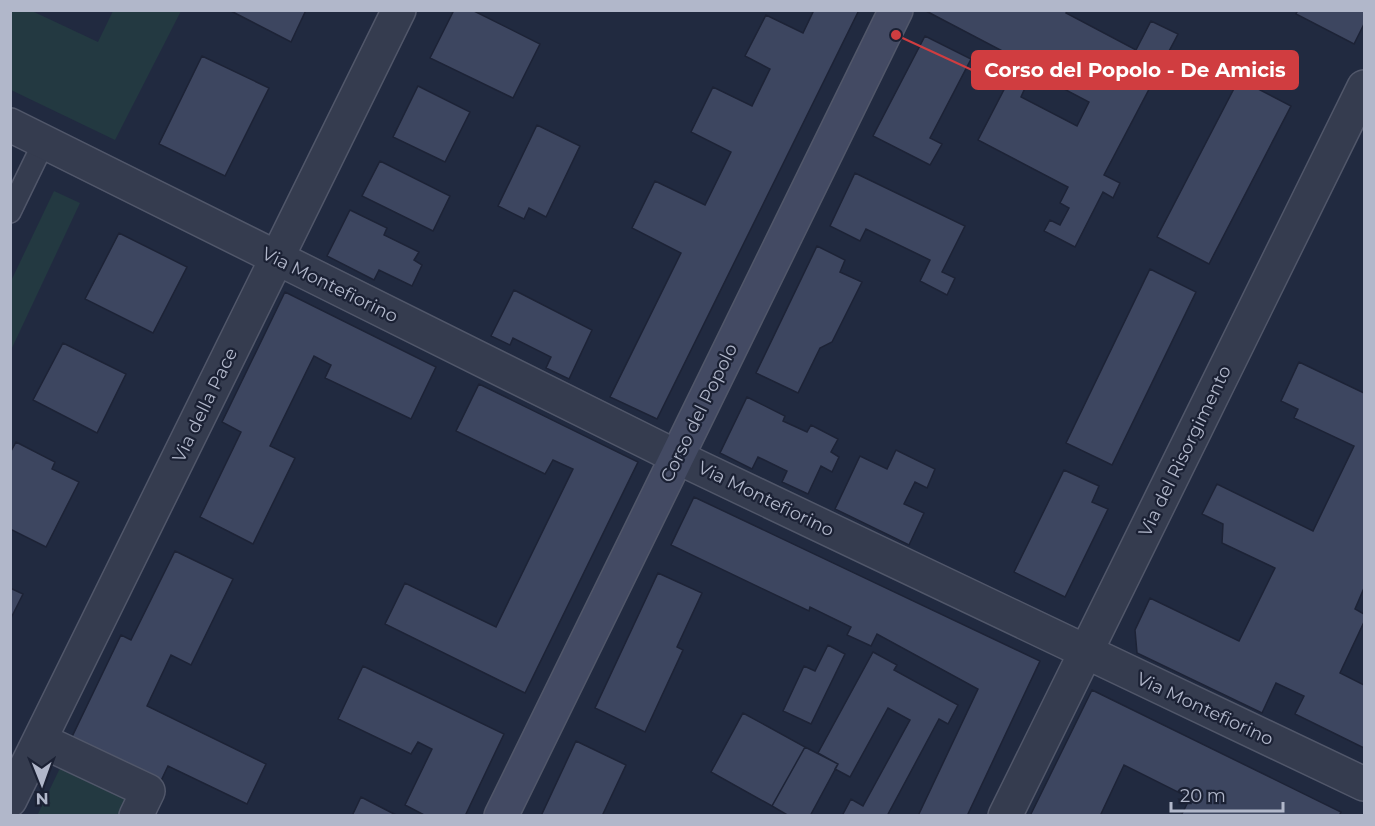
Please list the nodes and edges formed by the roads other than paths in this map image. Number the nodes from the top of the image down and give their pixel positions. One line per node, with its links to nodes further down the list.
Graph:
1 (399, 10): 7 (street, Via della Pace)
2 (896, 10): 8 (street, Corso del Popolo)
3 (1365, 87): 9 (street, Via del Risorgimento)
4 (10, 125): 5 (street, Via Montefiorino)
5 (44, 141): 6 (lane); 7 (street, Via Montefiorino)
6 (10, 212)
7 (277, 259): 8 (street, Via Montefiorino); 10 (street, Via della Pace)
8 (677, 457): 9 (street, Via Montefiorino); 14 (street, Corso del Popolo)
9 (1085, 652): 11 (street, Via Montefiorino); 15 (street, Via del Risorgimento)
10 (40, 740): 12 (street, Via della Pace); 13 (street)
11 (1365, 784)
12 (10, 800)
13 (136, 816)
14 (501, 816)
15 (1005, 816)

